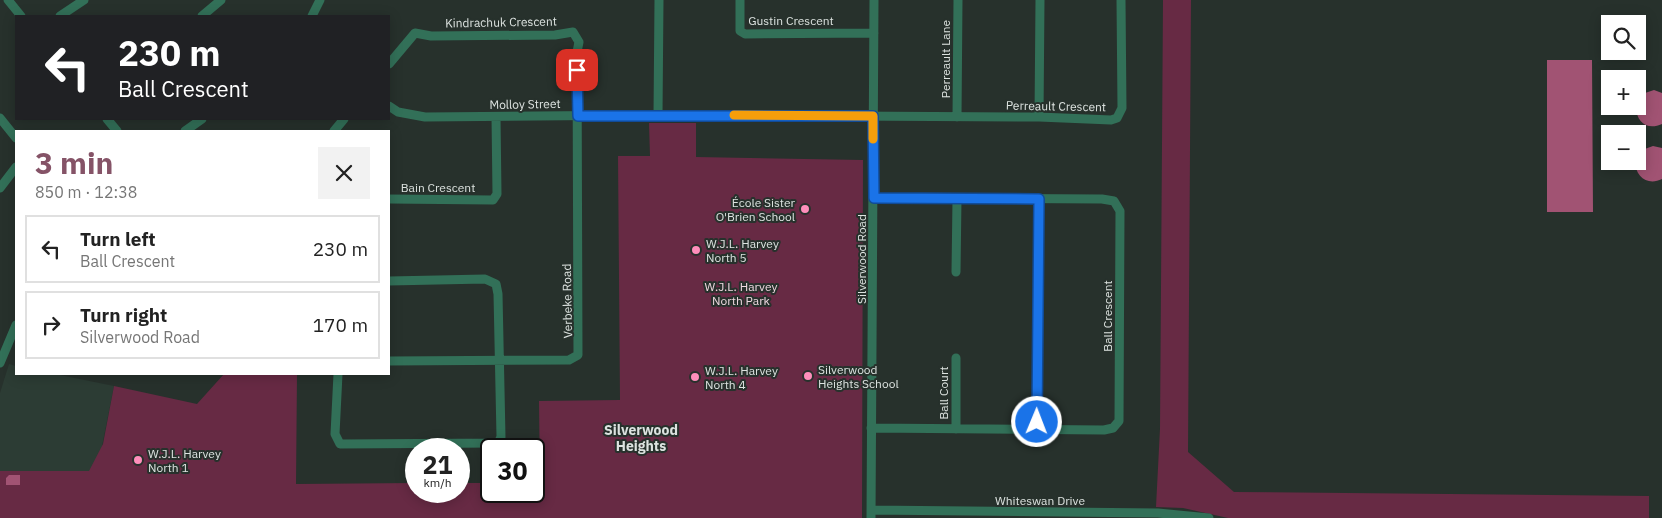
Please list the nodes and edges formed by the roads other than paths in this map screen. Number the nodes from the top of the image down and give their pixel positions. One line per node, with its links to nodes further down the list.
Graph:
1 (8, 0): 11 (street)
2 (84, 0): 12 (street)
3 (220, 0): 13 (street)
4 (320, 0): 14 (street)
5 (659, 0): 18 (street)
6 (740, 0): 15 (street, Gustin Crescent)
7 (874, 0): 15 (street, Silverwood Road)
8 (958, 0): 24 (street, Perreault Lane)
9 (1040, 0): 22 (street)
10 (1121, 0): 22 (street, Perreault Crescent)
11 (20, 15)
12 (62, 15)
13 (203, 15)
14 (312, 15)
15 (874, 33): 20 (street, Silverwood Road)
16 (390, 63): 19 (street, Kindrachuk Crescent)
17 (390, 107): 21 (street, Molloy Street)
18 (658, 115): 19 (street, Molloy Street); 20 (street, Molloy Street)
19 (578, 116): 21 (street, Molloy Street); 42 (street, Verbeke Road)
20 (873, 116): 24 (street, Perreault Crescent); 34 (street, Silverwood Road)
21 (496, 117): 37 (street, Bain Crescent)
22 (1039, 117): 24 (street, Perreault Crescent)
23 (0, 118): 31 (street)
24 (957, 118)
25 (108, 120): 28 (street)
26 (201, 120): 29 (street)
27 (343, 120): 30 (street)
28 (116, 130)
29 (186, 130)
30 (335, 130)
31 (15, 137)
32 (15, 168): 33 (street)
33 (0, 188)
34 (874, 198): 35 (street, Ball Crescent); 46 (street, Silverwood Road)
35 (957, 199): 36 (street, Ball Crescent); 38 (street)
36 (1039, 199): 48 (street); 48 (street, Ball Crescent)
37 (390, 200)
38 (956, 272)
39 (390, 281): 42 (street)
40 (15, 327): 44 (street)
41 (956, 358): 47 (street, Ball Court)
42 (499, 361): 43 (street, Verbeke Road); 45 (street)
43 (390, 362)
44 (0, 364)
45 (338, 375)
46 (871, 428): 47 (street, Ball Crescent); 49 (street, Silverwood Road)
47 (956, 429): 48 (street, Ball Crescent)
48 (1037, 430)
49 (871, 514): 50 (street, Whiteswan Drive)
50 (1210, 518)

